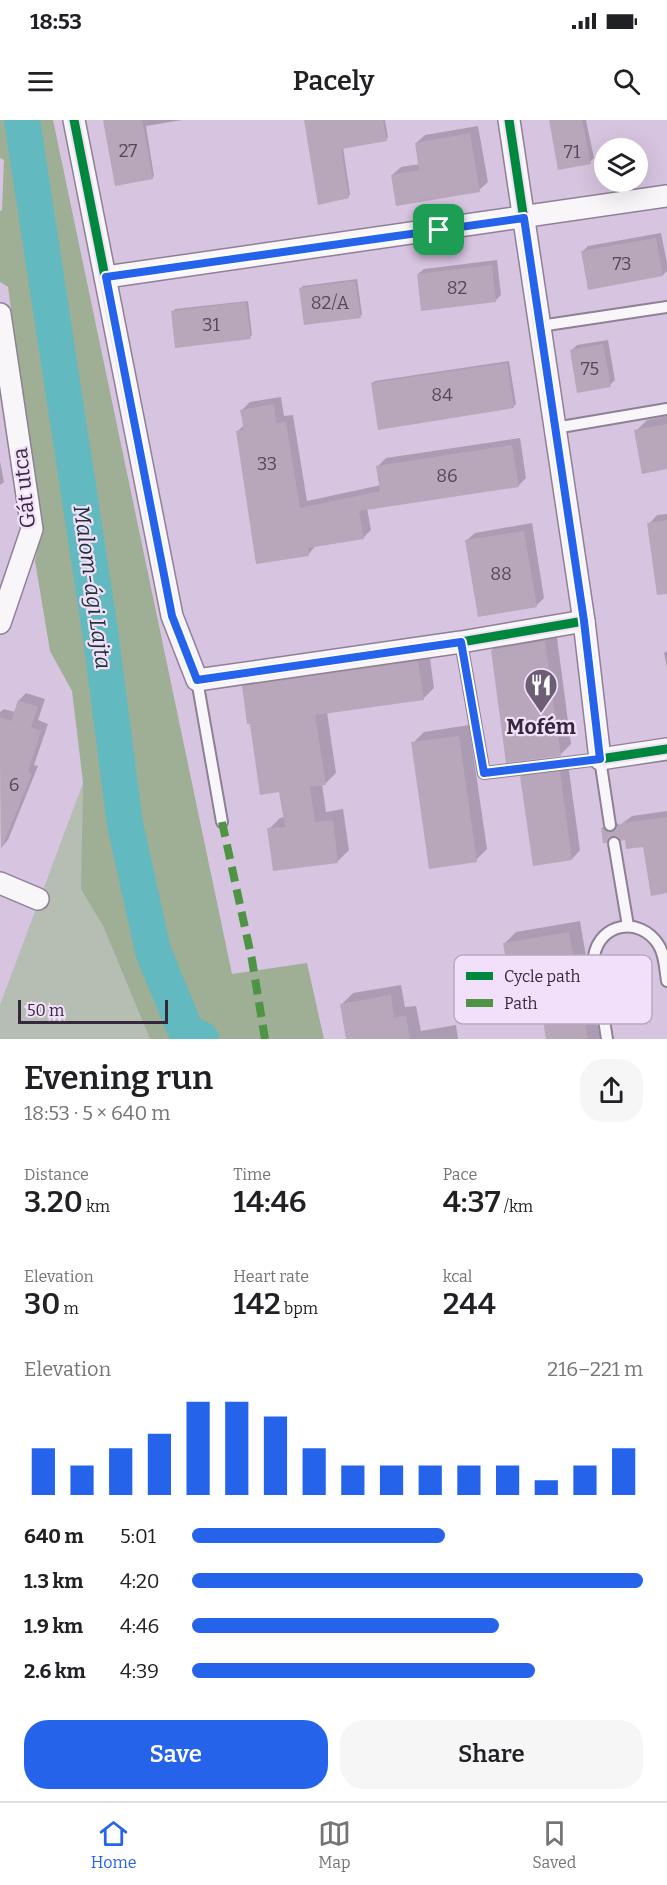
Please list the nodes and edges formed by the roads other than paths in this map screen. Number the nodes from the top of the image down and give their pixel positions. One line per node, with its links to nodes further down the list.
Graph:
1 (74, 120): 5 (street)
2 (509, 120): 4 (street)
3 (667, 196): 4 (street)
4 (524, 218): 5 (street); 8 (street)
5 (106, 277): 14 (street)
6 (667, 307): 8 (lane)
7 (0, 314): 12 (street, Gát utca)
8 (540, 326): 10 (street)
9 (667, 409): 10 (lane)
10 (555, 428): 11 (street)
11 (584, 621): 13 (street); 16 (street)
12 (0, 623)
13 (461, 642): 14 (street); 16 (lane)
14 (197, 680): 17 (lane)
15 (667, 749): 16 (street)
16 (600, 759): 18 (lane)
17 (222, 822)
18 (610, 825)
19 (614, 843): 22 (lane)
20 (0, 883): 21 (street)
21 (38, 899)
22 (628, 926): 23 (lane); 24 (lane)
23 (665, 950): 25 (lane)
24 (594, 955)
25 (667, 981)
26 (605, 1024): 27 (lane)
27 (608, 1039)

